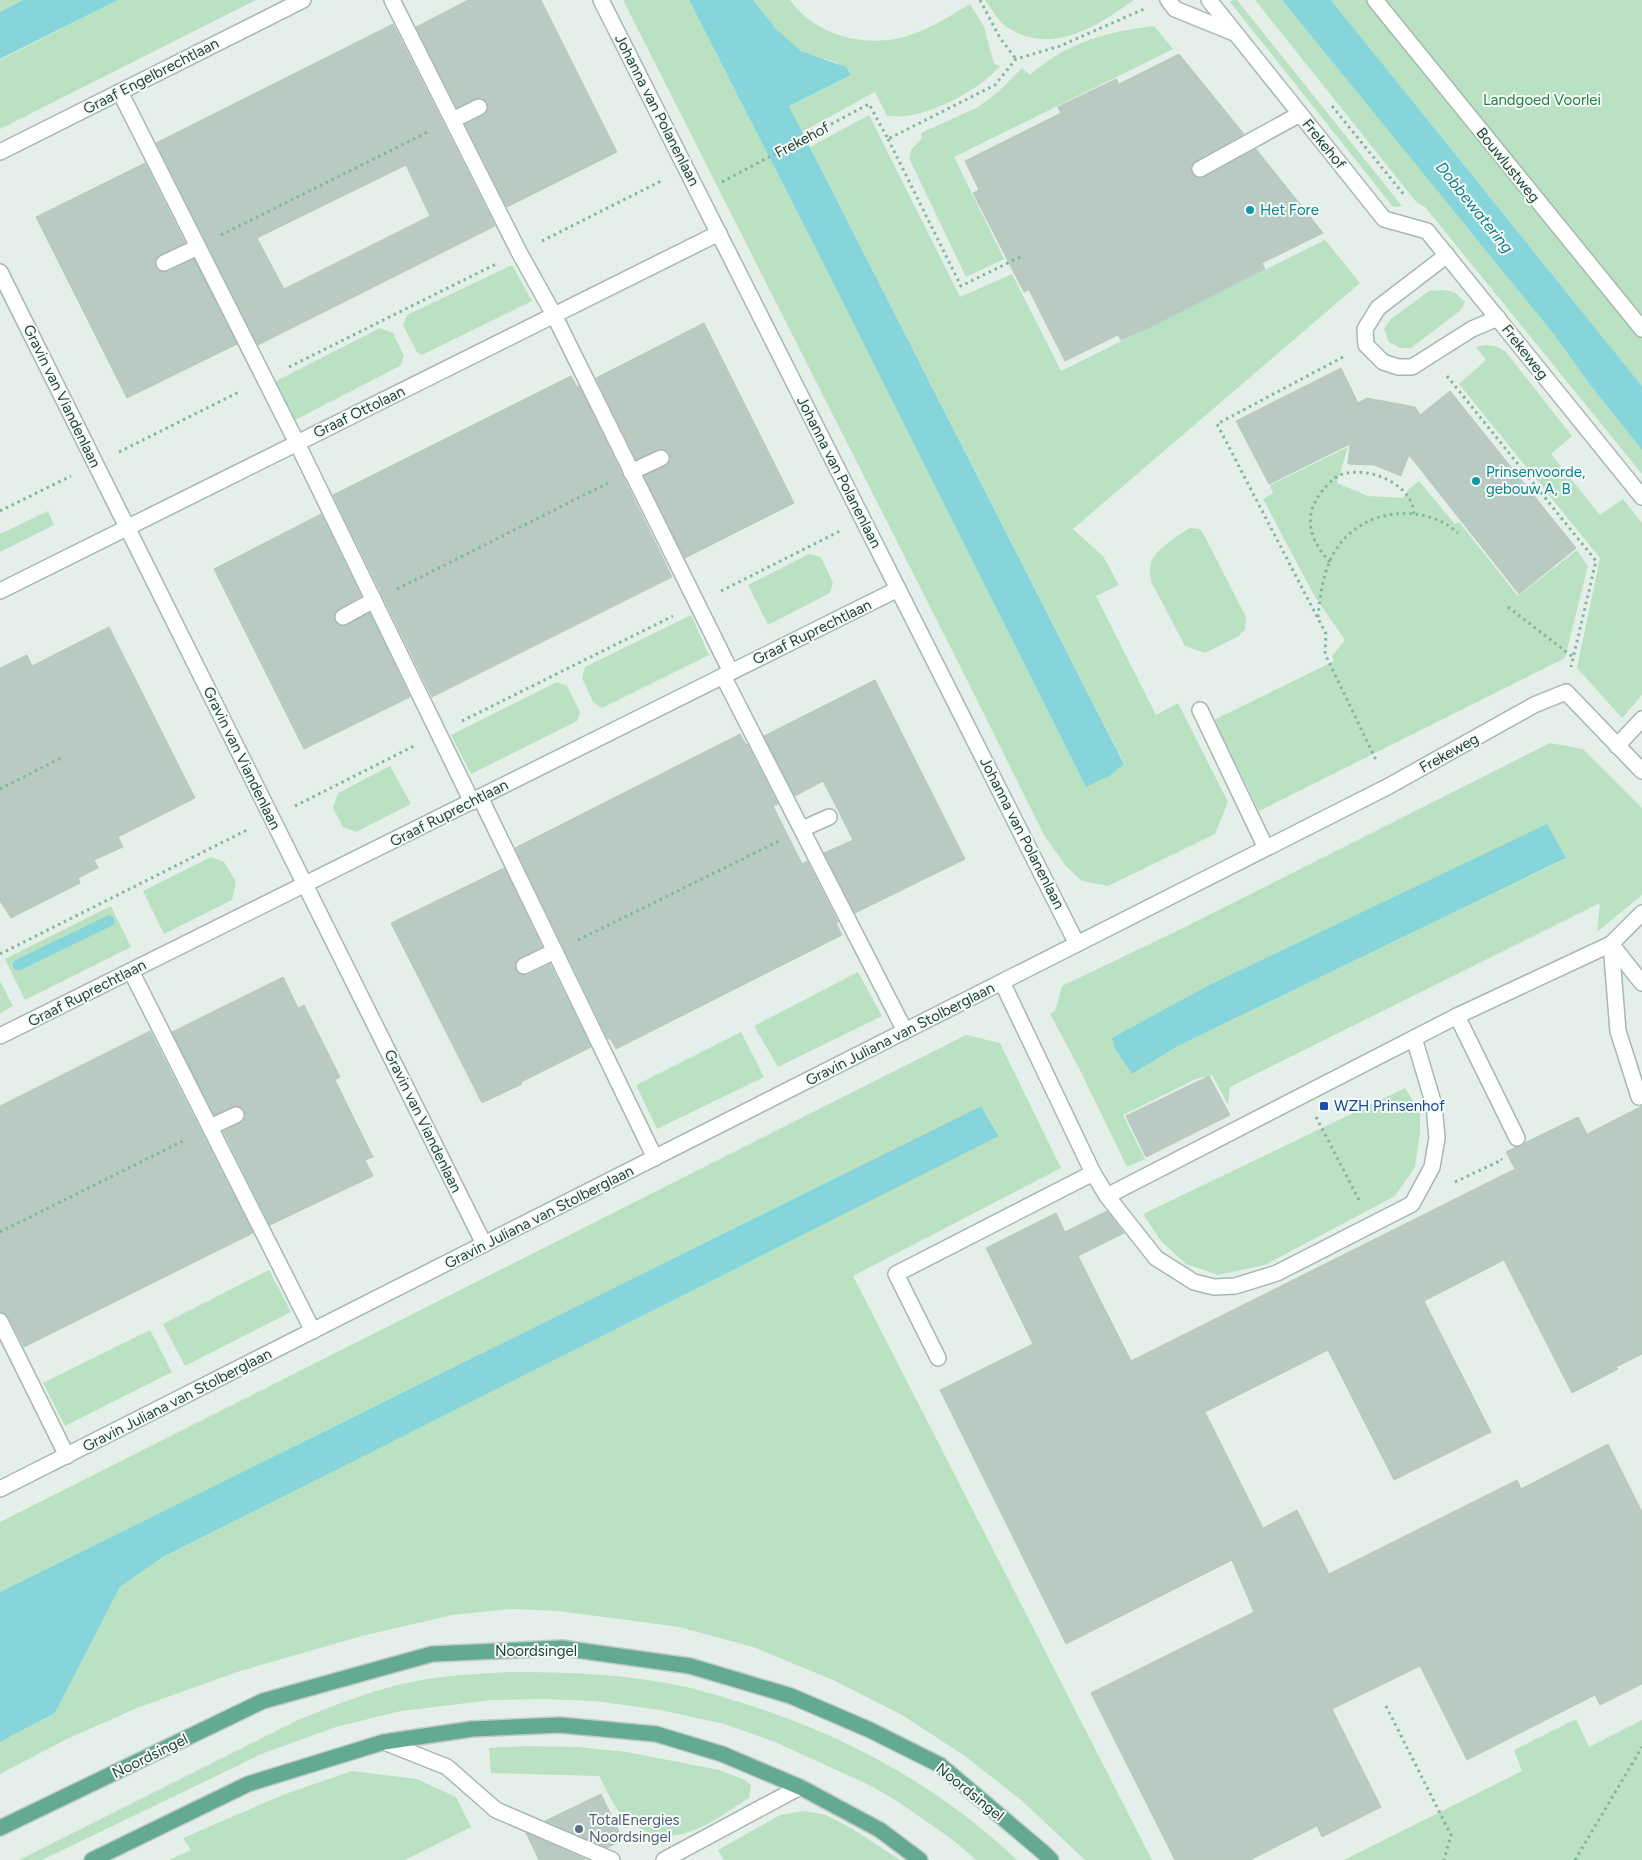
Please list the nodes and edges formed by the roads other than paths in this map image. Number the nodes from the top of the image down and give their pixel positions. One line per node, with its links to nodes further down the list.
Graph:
1 (303, 0): 8 (street, Graaf Engelbrechtlaan)
2 (392, 0): 11 (street)
3 (601, 0): 15 (street, Johanna van Polanenlaan)
4 (1168, 0): 7 (street, Frekehof)
5 (1209, 0): 7 (street, Frekehof)
6 (1375, 0): 22 (street, Bouwlustweg)
7 (1235, 34): 10 (street, Frekehof)
8 (120, 92): 12 (street, Graaf Engelbrechtlaan); 16 (street)
9 (479, 107): 11 (street)
10 (1300, 114): 13 (street); 14 (street, Frekehof)
11 (452, 120): 20 (street)
12 (0, 152)
13 (1200, 169)
14 (1427, 231): 17 (street, Frekeweg)
15 (719, 233): 20 (street, Graaf Ottolaan); 28 (street, Johanna van Polanenlaan)
16 (198, 247): 18 (street); 23 (street)
17 (1447, 255): 21 (street, Frekeweg); 21 (street)
18 (164, 263)
19 (0, 272): 27 (street, Gravin van Viandenlaan)
20 (554, 315): 23 (street, Graaf Ottolaan); 25 (street)
21 (1498, 318): 26 (street, Frekeweg)
22 (1642, 329)
23 (297, 443): 27 (street, Graaf Ottolaan); 30 (street)
24 (661, 458): 25 (street)
25 (631, 472): 32 (street)
26 (1642, 497)
27 (127, 528): 29 (street, Graaf Ottolaan); 41 (street, Gravin van Viandenlaan)
28 (898, 589): 32 (street, Graaf Ruprechtlaan); 43 (street, Johanna van Polanenlaan)
29 (0, 591)
30 (374, 600): 31 (street); 37 (street)
31 (343, 617)
32 (727, 674): 37 (street, Graaf Ruprechtlaan); 39 (street)
33 (1200, 710): 40 (street)
34 (1642, 719): 35 (street)
35 (1617, 746): 36 (street); 40 (street, Frekeweg)
36 (1642, 771)
37 (476, 799): 41 (street, Graaf Ruprechtlaan); 45 (street)
38 (828, 817): 39 (street)
39 (802, 829): 51 (street)
40 (1266, 848): 43 (street, Frekeweg)
41 (305, 884): 47 (street, Graaf Ruprechtlaan); 61 (street, Gravin van Viandenlaan)
42 (1642, 913): 44 (street)
43 (1077, 944): 48 (street, Gravin Juliana van Stolberglaan)
44 (1611, 944): 49 (street); 50 (street); 54 (street)
45 (555, 951): 46 (street); 58 (street)
46 (524, 966)
47 (131, 971): 52 (street, Graaf Ruprechtlaan); 56 (street)
48 (1002, 982): 51 (street, Gravin Juliana van Stolberglaan); 59 (street)
49 (1642, 983)
50 (1457, 1016): 53 (street); 57 (street)
51 (905, 1031): 58 (street, Gravin Juliana van Stolberglaan)
52 (0, 1036)
53 (1414, 1038): 60 (street); 60 (street)
54 (1639, 1097)
55 (236, 1115): 56 (street)
56 (210, 1127): 63 (street)
57 (1518, 1138)
58 (655, 1158): 61 (street, Gravin Juliana van Stolberglaan)
59 (1093, 1173): 60 (street); 64 (street)
60 (1107, 1196)
61 (484, 1244): 63 (street, Gravin Juliana van Stolberglaan)
62 (0, 1321): 65 (street)
63 (313, 1331): 65 (street, Gravin Juliana van Stolberglaan)
64 (938, 1358)
65 (66, 1456): 66 (street, Gravin Juliana van Stolberglaan)
66 (0, 1489)
67 (384, 1742): 68 (main road); 70 (main road); 71 (street)
68 (800, 1787): 72 (street); 73 (main road)
69 (0, 1828): 74 (main road, Noordsingel)
70 (92, 1860)
71 (612, 1860)
72 (664, 1860)
73 (920, 1860)
74 (1051, 1860)

